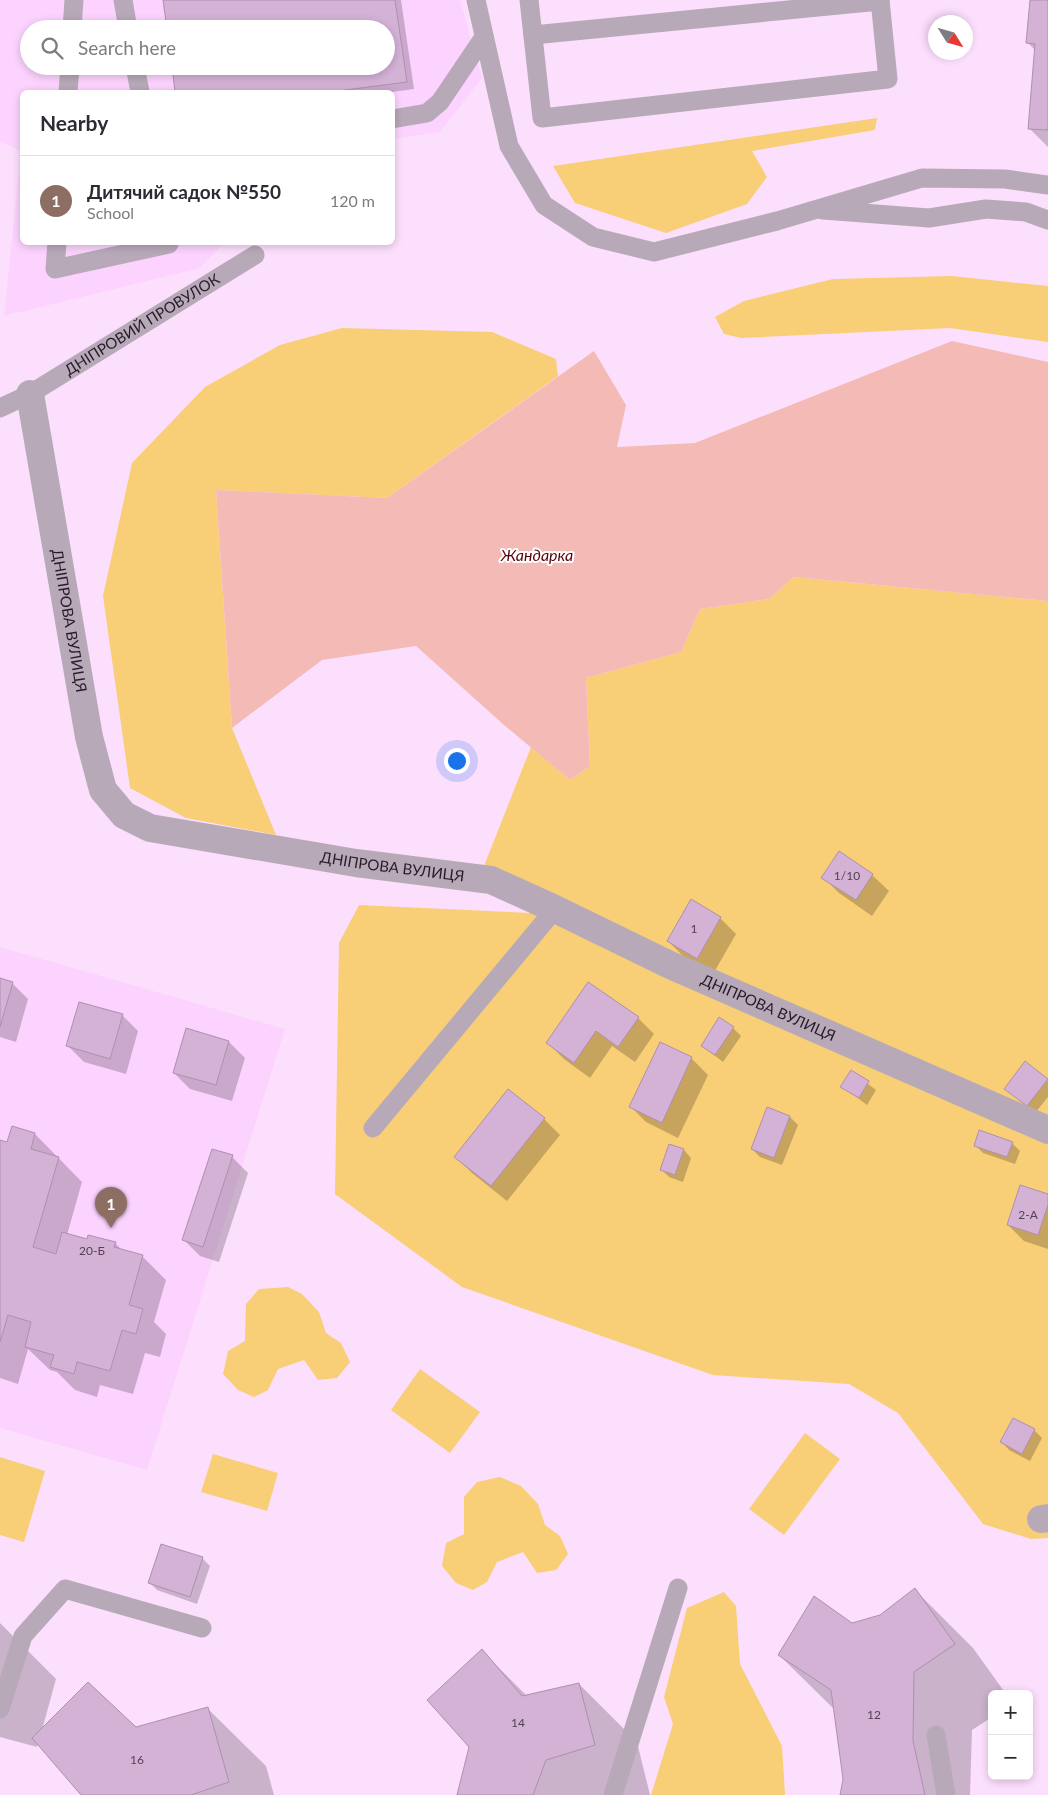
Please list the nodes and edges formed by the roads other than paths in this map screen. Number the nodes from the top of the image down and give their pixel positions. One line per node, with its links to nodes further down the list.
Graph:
1 (74, 0): 6 (lane)
2 (123, 0): 7 (lane)
3 (476, 0): 9 (lane)
4 (529, 0): 8 (lane)
5 (880, 0): 8 (lane); 8 (lane)
6 (73, 20)
7 (126, 20)
8 (533, 35)
9 (484, 37): 14 (lane); 16 (lane)
10 (69, 75): 12 (lane)
11 (137, 75): 13 (lane)
12 (68, 90)
13 (140, 90)
14 (395, 118)
15 (1048, 185): 16 (lane)
16 (814, 210): 17 (lane)
17 (1048, 220)
18 (57, 245): 19 (lane)
19 (164, 245)
20 (255, 255): 21 (lane, ДНІПРОВИЙ ПРОВУЛОК)
21 (30, 394): 22 (lane, ДНІПРОВИЙ ПРОВУЛОК); 23 (street, ДНІПРОВА ВУЛИЦЯ)
22 (0, 408)
23 (556, 909): 24 (lane); 25 (street, ДНІПРОВА ВУЛИЦЯ)
24 (373, 1128)
25 (1048, 1130)
26 (678, 1588): 30 (lane)
27 (202, 1628): 28 (lane)
28 (0, 1709)
29 (936, 1734): 31 (lane)
30 (613, 1795)
31 (946, 1795)

